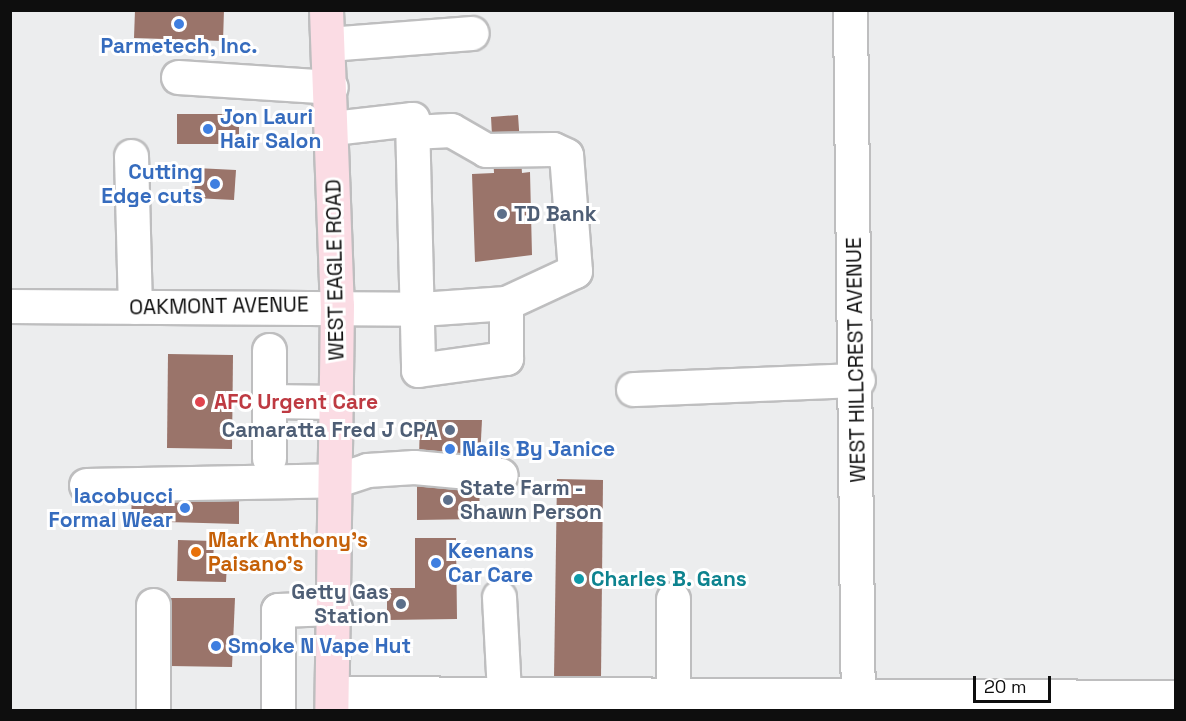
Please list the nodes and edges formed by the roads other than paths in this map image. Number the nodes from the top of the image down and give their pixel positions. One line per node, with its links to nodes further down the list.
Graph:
1 (326, 10): 4 (main road, WEST EAGLE ROAD)
2 (850, 10): 16 (street, WEST HILLCREST AVENUE)
3 (472, 33): 4 (street)
4 (328, 44): 6 (main road, WEST EAGLE ROAD)
5 (178, 77): 6 (street)
6 (331, 87): 7 (main road, WEST EAGLE ROAD)
7 (333, 128): 8 (street); 11 (main road, WEST EAGLE ROAD)
8 (412, 132): 10 (street, OAKMONT AVENUE); 14 (street)
9 (131, 156): 13 (street)
10 (506, 303): 14 (street, OAKMONT AVENUE); 14 (street)
11 (337, 305): 13 (street, OAKMONT AVENUE); 14 (street, OAKMONT AVENUE); 19 (main road, WEST EAGLE ROAD)
12 (10, 306): 13 (street, OAKMONT AVENUE)
13 (135, 307)
14 (420, 309)
15 (269, 350): 18 (street)
16 (858, 380): 17 (street); 34 (street, WEST HILLCREST AVENUE)
17 (633, 389)
18 (269, 401): 19 (street); 20 (street)
19 (337, 402): 22 (main road, WEST EAGLE ROAD)
20 (269, 458)
21 (501, 475): 22 (street)
22 (337, 480): 23 (street); 27 (main road, WEST EAGLE ROAD)
23 (86, 485)
24 (499, 597): 28 (street)
25 (674, 599): 29 (street)
26 (153, 604): 35 (street)
27 (334, 608): 31 (main road, WEST EAGLE ROAD); 36 (street)
28 (504, 694): 31 (street); 32 (street)
29 (673, 695): 33 (street); 34 (street)
30 (1176, 697): 34 (street)
31 (331, 702)
32 (546, 702): 33 (street)
33 (597, 702)
34 (858, 703)
35 (153, 711)
36 (278, 711)

